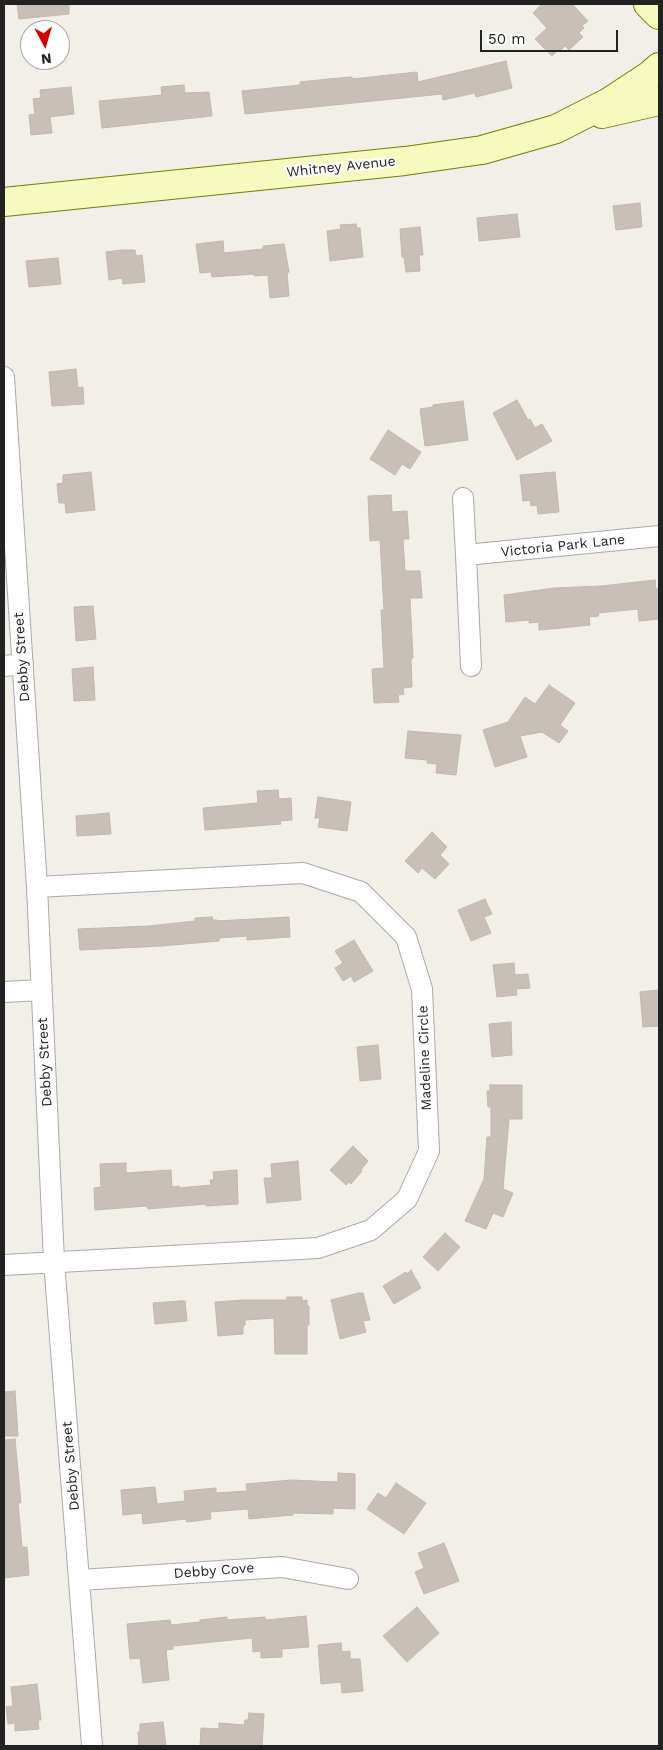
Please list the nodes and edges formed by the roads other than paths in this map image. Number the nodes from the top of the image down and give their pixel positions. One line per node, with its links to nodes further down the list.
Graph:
1 (648, 4): 2 (main road)
2 (659, 15)
3 (659, 67): 5 (main road, Whitney Avenue)
4 (659, 102): 5 (main road)
5 (574, 120): 6 (main road, Whitney Avenue)
6 (4, 202)
7 (4, 377): 11 (street, Debby Street)
8 (463, 498): 10 (street)
9 (659, 536): 10 (street, Victoria Park Lane)
10 (466, 555): 12 (street)
11 (13, 665): 13 (street, Debby Street)
12 (470, 666)
13 (37, 887): 14 (street, Debby Street); 16 (street, Madeline Circle)
14 (41, 990): 15 (street); 16 (street, Debby Street)
15 (4, 992)
16 (54, 1261): 17 (street, Madeline Circle); 19 (street, Debby Street)
17 (4, 1265)
18 (348, 1579): 19 (street, Debby Cove)
19 (80, 1580): 20 (street, Debby Street)
20 (92, 1746)

